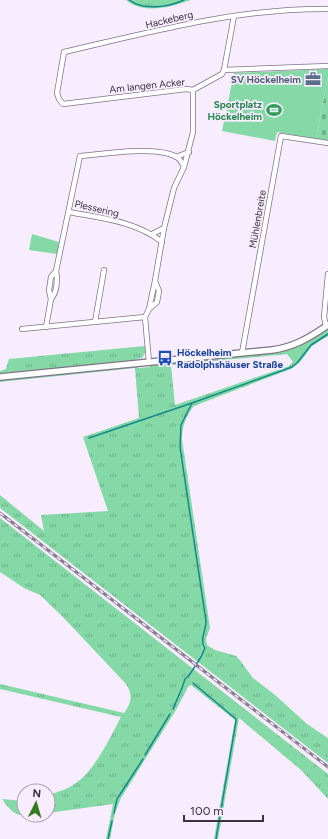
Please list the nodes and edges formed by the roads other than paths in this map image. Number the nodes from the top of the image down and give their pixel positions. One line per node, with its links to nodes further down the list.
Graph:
1 (328, 10): 2 (street, Hackeberg)
2 (234, 16): 4 (street); 6 (street, Hackeberg)
3 (328, 66): 4 (street)
4 (224, 70): 5 (street, Am langen Acker)
5 (193, 90): 6 (street, Am langen Acker); 8 (street)
6 (59, 100)
7 (328, 143): 22 (street, Mühlenbreite)
8 (188, 152): 9 (street); 10 (street)
9 (176, 157): 10 (street); 11 (street, Plessering)
10 (184, 167): 12 (street)
11 (68, 212): 13 (street, Plessering); 20 (street)
12 (164, 228): 13 (street); 14 (street)
13 (152, 234): 14 (street, Plessering)
14 (162, 242): 17 (street)
15 (104, 270): 18 (street)
16 (328, 274): 19 (street)
17 (145, 317): 18 (street); 23 (street)
18 (95, 322): 20 (street)
19 (327, 326): 22 (street)
20 (46, 327): 21 (street)
21 (22, 329)
22 (242, 353): 23 (street)
23 (148, 362): 24 (street)
24 (0, 377)

